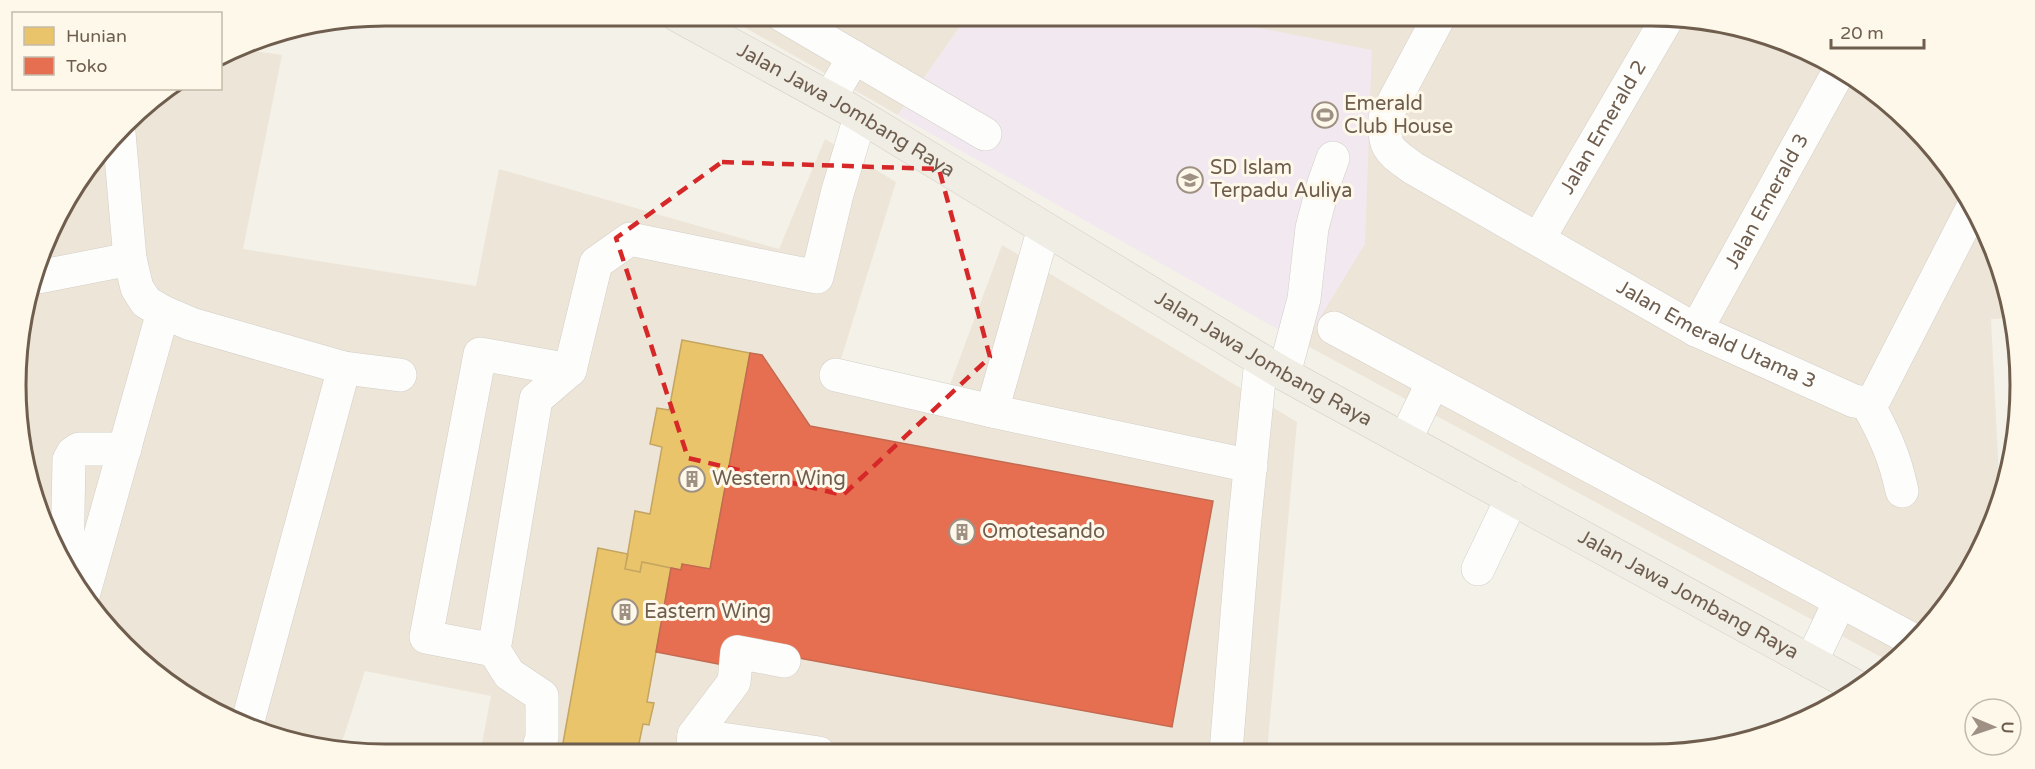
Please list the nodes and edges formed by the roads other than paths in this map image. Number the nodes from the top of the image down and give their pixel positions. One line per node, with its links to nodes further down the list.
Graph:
1 (697, 26): 7 (main road, Jalan Jawa Jombang Raya)
2 (802, 26): 5 (street)
3 (1434, 26): 13 (street, Jalan Emerald Utama 3)
4 (1663, 26): 13 (street, Jalan Emerald 2)
5 (863, 62): 7 (street); 8 (street)
6 (1836, 77): 18 (street, Jalan Emerald 3)
7 (845, 108): 12 (main road, Jalan Jawa Jombang Raya); 21 (street)
8 (985, 134)
9 (120, 143): 14 (street)
10 (1333, 158): 19 (street)
11 (1968, 218): 25 (street)
12 (1044, 228): 19 (main road, Jalan Jawa Jombang Raya); 26 (street)
13 (1539, 238): 18 (street, Jalan Emerald Utama 3)
14 (130, 259): 15 (street); 16 (street)
15 (43, 276)
16 (163, 312): 20 (street); 28 (street)
17 (1334, 328): 24 (street)
18 (1696, 330): 25 (street, Jalan Emerald Utama 3)
19 (1272, 367): 27 (main road, Jalan Jawa Jombang Raya); 29 (street)
20 (344, 368): 22 (street); 41 (street)
21 (570, 370): 37 (street); 37 (street)
22 (400, 375)
23 (836, 375): 26 (street)
24 (1433, 382): 27 (street); 35 (street)
25 (1867, 403): 30 (street)
26 (992, 411): 29 (street)
27 (1405, 440): 31 (main road, Jalan Jawa Jombang Raya)
28 (125, 449): 32 (street); 34 (street)
29 (1251, 466): 44 (street)
30 (1902, 491)
31 (1512, 498): 33 (street); 39 (main road, Jalan Jawa Jombang Raya)
32 (67, 551)
33 (1478, 569)
34 (87, 585)
35 (1840, 601): 36 (street); 39 (street)
36 (1906, 636)
37 (494, 650): 42 (street)
38 (784, 661): 43 (street)
39 (1811, 662): 40 (main road, Jalan Jawa Jombang Raya)
40 (1850, 683)
41 (249, 717)
42 (540, 744)
43 (693, 744)
44 (1227, 744)

